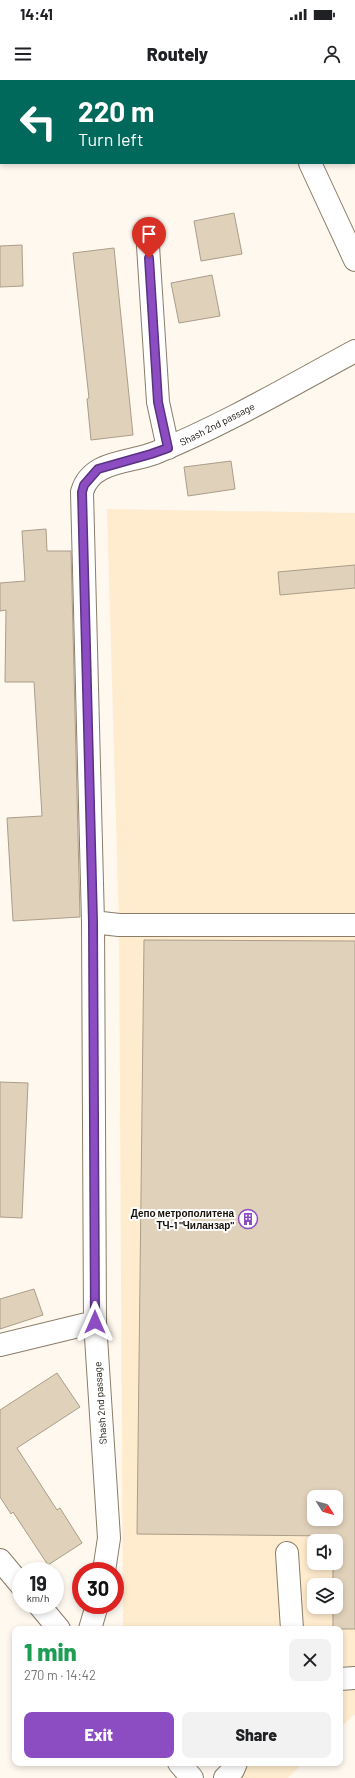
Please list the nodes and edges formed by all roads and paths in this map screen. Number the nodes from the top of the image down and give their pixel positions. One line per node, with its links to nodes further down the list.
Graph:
1 (310, 164): 3 (street)
2 (148, 246): 5 (street)
3 (355, 260)
4 (355, 350): 5 (street, Shash 2nd passage)
5 (168, 448): 6 (street, Shash 2nd passage)
6 (93, 922): 7 (street); 8 (street, Shash 2nd passage)
7 (355, 925)
8 (95, 1322): 9 (street); 12 (street, Shash 2nd passage)
9 (0, 1345)
10 (287, 1553): 18 (street)
11 (0, 1560): 13 (street)
12 (105, 1562)
13 (12, 1574)
14 (46, 1614): 16 (street)
15 (94, 1614): 17 (street)
16 (56, 1626)
17 (91, 1626)
18 (292, 1626)
19 (355, 1678): 20 (street)
20 (343, 1679)
21 (182, 1766): 23 (street)
22 (235, 1766): 24 (street)
23 (192, 1778)
24 (225, 1778)

